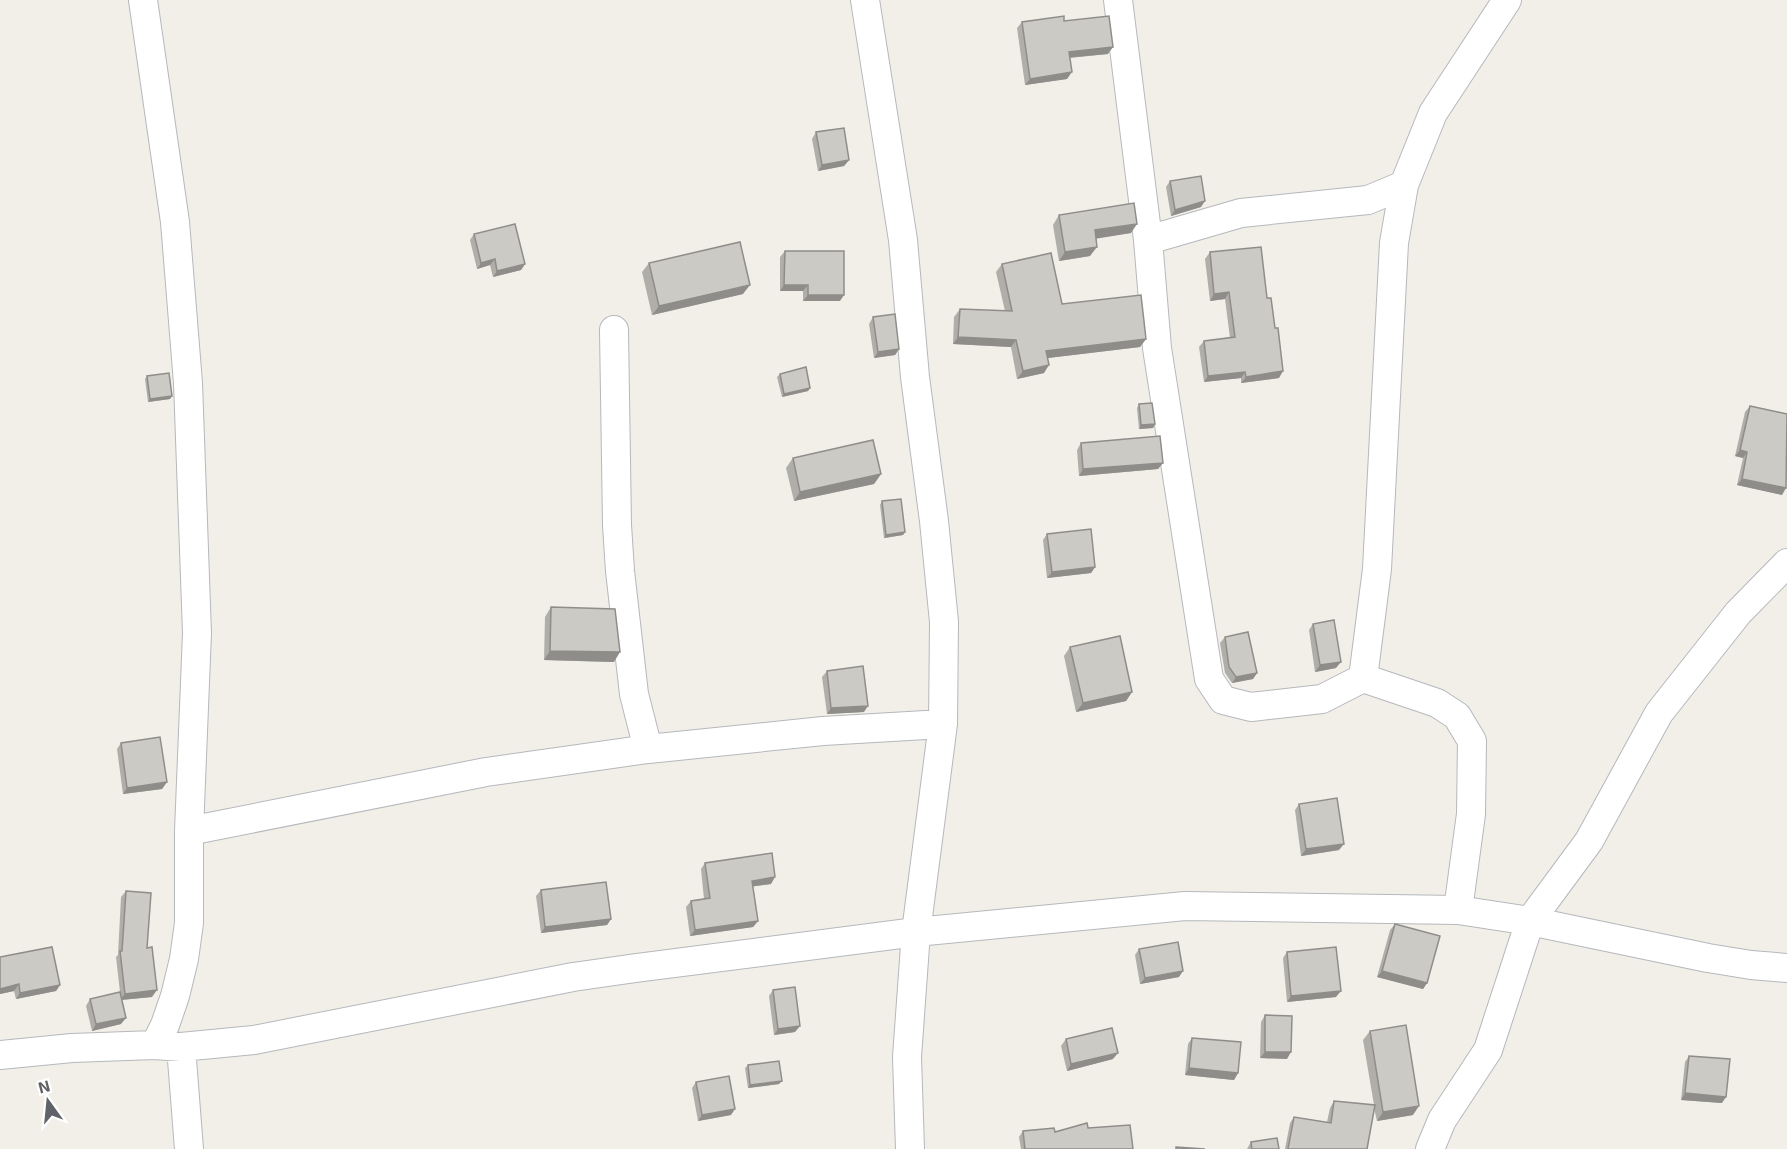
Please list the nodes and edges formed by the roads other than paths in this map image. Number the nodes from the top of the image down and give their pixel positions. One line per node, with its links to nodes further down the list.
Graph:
1 (144, 0): 12 (street)
2 (865, 0): 10 (street)
3 (1118, 0): 6 (street)
4 (1507, 0): 5 (street)
5 (1404, 185): 6 (street); 9 (street)
6 (1148, 240): 9 (street)
7 (614, 330): 11 (street)
8 (1787, 563): 14 (street)
9 (1363, 678): 13 (street)
10 (943, 724): 11 (street); 15 (street)
11 (648, 748): 12 (street)
12 (189, 831): 17 (street)
13 (1458, 910): 14 (street); 15 (street)
14 (1530, 921): 16 (street); 21 (street)
15 (916, 932): 17 (street); 20 (street)
16 (1787, 968)
17 (168, 1046): 18 (street); 19 (street)
18 (0, 1055)
19 (189, 1149)
20 (910, 1149)
21 (1430, 1149)

